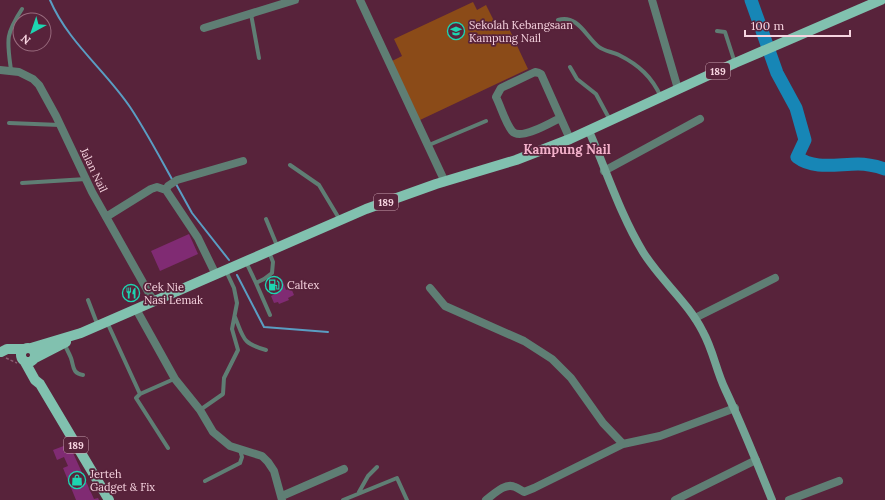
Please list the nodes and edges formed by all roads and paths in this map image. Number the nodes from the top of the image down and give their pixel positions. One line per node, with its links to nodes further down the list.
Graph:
1 (295, 0): 6 (street)
2 (360, 0): 25 (street)
3 (652, 0): 15 (street)
4 (881, 0): 11 (main road, 189)
5 (22, 9): 14 (lane)
6 (251, 13): 8 (street); 10 (lane)
7 (558, 20): 16 (lane)
8 (204, 28)
9 (717, 31): 11 (lane)
10 (259, 58)
11 (735, 63): 15 (main road, 189)
12 (570, 67): 20 (lane)
13 (0, 70): 14 (street, Jalan Nail)
14 (11, 70): 22 (street, Jalan Nail)
15 (678, 89): 16 (main road, 189)
16 (661, 97): 20 (main road, 189)
17 (560, 118): 17 (street); 24 (street)
18 (700, 119): 28 (street)
19 (486, 121): 25 (lane)
20 (610, 121): 23 (main road, 189)
21 (9, 123): 22 (lane)
22 (61, 126): 29 (street, Jalan Nail)
23 (589, 131): 24 (main road, 189); 28 (street)
24 (570, 140): 30 (main road, 189)
25 (429, 145): 30 (street)
26 (243, 161): 32 (street)
27 (290, 165): 35 (lane)
28 (604, 171): 49 (street)
29 (86, 179): 31 (lane); 33 (street, Jalan Nail)
30 (445, 182): 35 (main road, 189)
31 (22, 183)
32 (166, 190): 33 (street); 40 (street)
33 (106, 217): 45 (street, Jalan Nail)
34 (266, 219): 36 (lane)
35 (340, 221): 36 (main road, 189)
36 (278, 248): 37 (main road, 189)
37 (269, 252): 38 (main road, 189); 42 (lane)
38 (246, 262): 39 (main road, 189); 42 (lane)
39 (226, 271): 40 (main road, 189); 48 (lane)
40 (216, 275): 45 (main road, 189)
41 (775, 278): 49 (street)
42 (256, 283): 47 (lane)
43 (430, 288): 61 (street)
44 (88, 300): 50 (lane)
45 (154, 302): 46 (main road, 189)
46 (136, 309): 50 (main road, 189); 57 (street)
47 (270, 315)
48 (235, 317): 53 (lane); 60 (lane)
49 (695, 318): 59 (street)
50 (103, 324): 51 (main road, 189); 58 (lane)
51 (81, 333): 52 (main road, 189); 55 (main road, 189)
52 (64, 343): 55 (main road, 189); 56 (lane)
53 (266, 350)
54 (0, 352): 55 (main road)
55 (28, 356): 71 (main road, 189)
56 (83, 375)
57 (175, 378): 58 (lane); 60 (street)
58 (140, 394): 62 (lane)
59 (735, 408): 61 (street); 64 (street)
60 (200, 410): 63 (street)
61 (622, 444): 74 (street)
62 (168, 448)
63 (240, 450): 67 (lane); 70 (street)
64 (756, 460): 75 (street); 76 (street)
65 (377, 468): 69 (lane)
66 (344, 469): 70 (street)
67 (205, 481)
68 (839, 481): 77 (street)
69 (359, 493): 72 (lane); 73 (lane)
70 (282, 498)
71 (109, 500)
72 (343, 500)
73 (407, 500)
74 (486, 500)
75 (675, 500)
76 (772, 500)
77 (789, 500)

